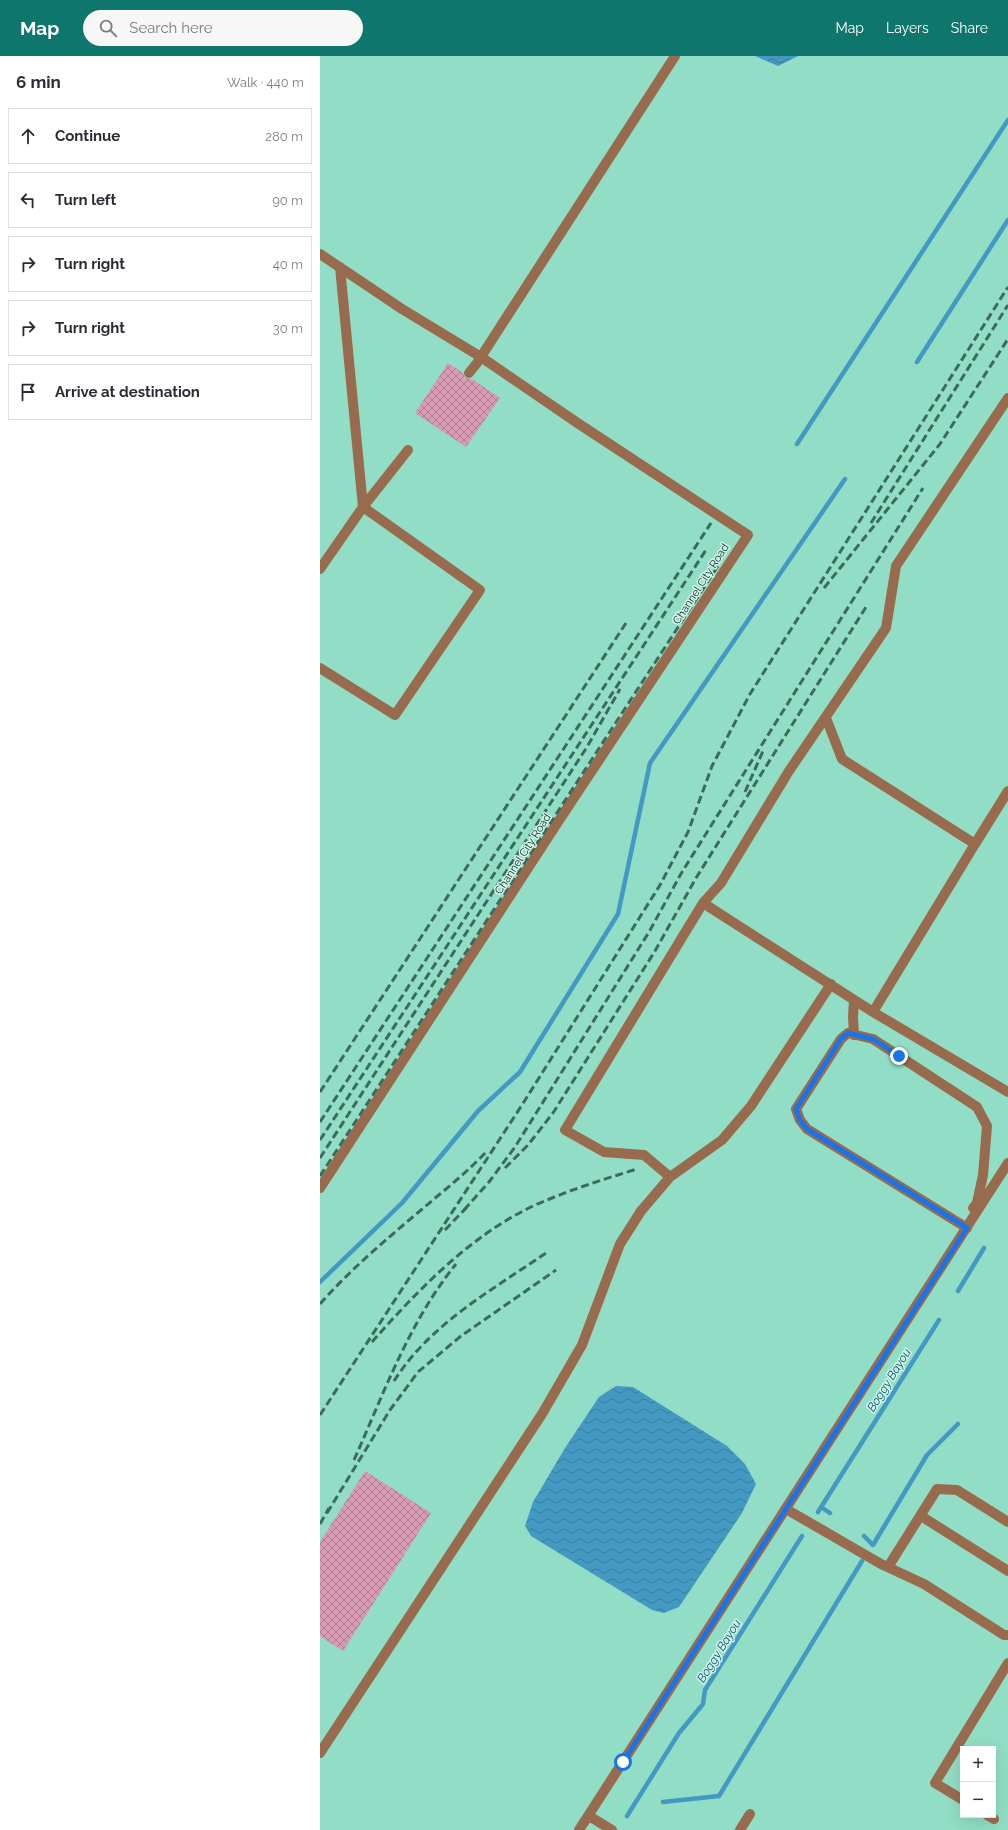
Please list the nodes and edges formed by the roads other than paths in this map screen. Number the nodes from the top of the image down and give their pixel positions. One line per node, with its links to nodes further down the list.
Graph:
1 (675, 56): 4 (lane)
2 (320, 254): 3 (lane)
3 (340, 267): 4 (lane); 8 (lane)
4 (481, 357): 5 (lane); 22 (lane, Channel City Road)
5 (469, 373)
6 (1008, 398): 11 (lane)
7 (408, 450): 8 (lane)
8 (363, 507): 9 (lane); 10 (lane)
9 (320, 569)
10 (320, 668)
11 (826, 718): 13 (lane); 14 (lane)
12 (1008, 791): 13 (lane)
13 (975, 844): 17 (lane)
14 (703, 903): 15 (lane); 21 (lane)
15 (831, 984): 16 (lane); 21 (lane)
16 (854, 1000): 17 (lane); 18 (lane)
17 (873, 1012): 19 (lane)
18 (854, 1035): 23 (lane); 23 (lane)
19 (1008, 1092)
20 (1008, 1163): 23 (lane)
21 (670, 1177): 31 (lane)
22 (320, 1188)
23 (964, 1226): 24 (lane)
24 (786, 1509): 27 (lane); 34 (lane)
25 (921, 1516): 26 (lane); 27 (lane); 28 (lane)
26 (1008, 1522)
27 (888, 1567): 29 (lane)
28 (1008, 1571)
29 (1008, 1635)
30 (1008, 1663): 32 (lane)
31 (320, 1754)
32 (960, 1798)
33 (750, 1814): 37 (lane)
34 (589, 1816): 35 (lane); 36 (lane)
35 (579, 1830)
36 (612, 1830)
37 (740, 1830)

